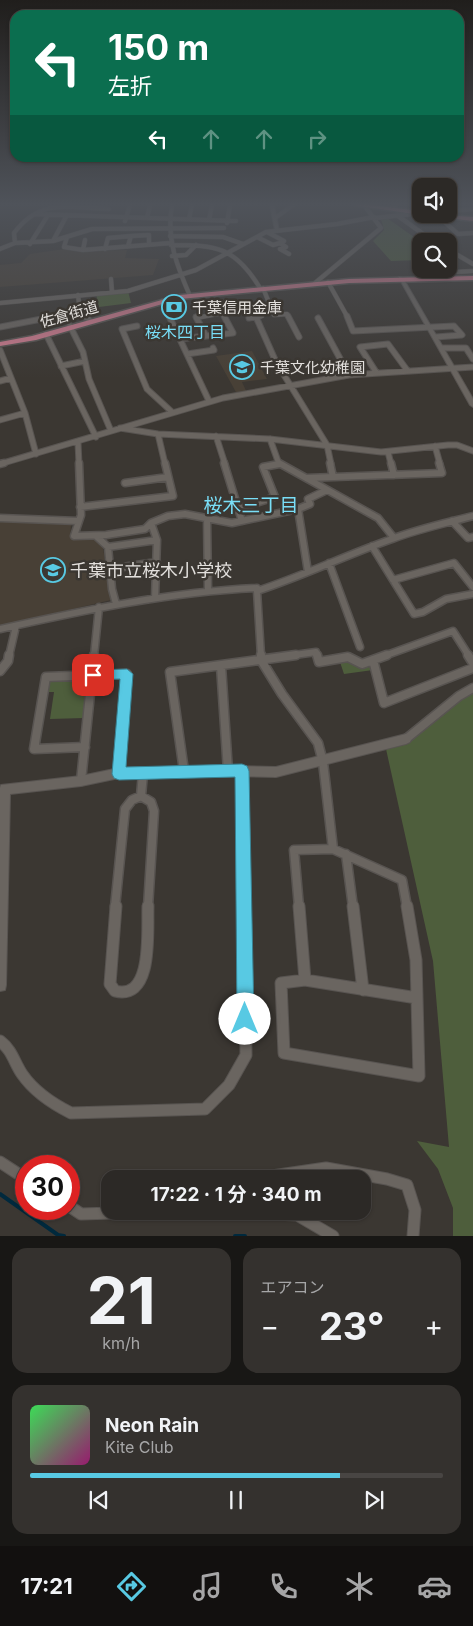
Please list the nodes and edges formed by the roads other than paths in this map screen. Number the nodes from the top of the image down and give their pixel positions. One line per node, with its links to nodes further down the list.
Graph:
1 (175, 263): 7 (street)
2 (207, 263): 7 (street)
3 (244, 263): 15 (street)
4 (339, 263): 14 (street)
5 (473, 271): 6 (street)
6 (457, 272)
7 (181, 276): 16 (street); 18 (street)
8 (401, 278): 9 (highway, 佐倉街道); 13 (highway, 佐倉街道); 30 (street)
9 (412, 278)
10 (457, 278): 11 (highway, 佐倉街道)
11 (473, 278)
12 (111, 279): 16 (street)
13 (328, 282): 14 (highway, 佐倉街道); 30 (street)
14 (314, 283): 15 (highway, 佐倉街道)
15 (262, 288): 18 (highway, 佐倉街道); 34 (street)
16 (112, 292): 17 (street)
17 (78, 295): 20 (street); 21 (street)
18 (190, 296): 19 (highway, 佐倉街道)
19 (162, 301): 26 (highway, 佐倉街道); 35 (street)
20 (0, 303)
21 (80, 312): 26 (street); 29 (street)
22 (262, 316): 23 (street)
23 (256, 317): 24 (street); 51 (street)
24 (249, 318)
25 (318, 318): 48 (street)
26 (90, 321): 27 (highway, 佐倉街道)
27 (70, 326): 31 (highway, 佐倉街道); 42 (street)
28 (137, 326): 54 (street)
29 (0, 327)
30 (430, 327): 33 (street); 33 (street)
31 (46, 334): 36 (highway, 佐倉街道); 43 (street)
32 (206, 337): 32 (street); 35 (street)
33 (436, 337): 37 (street)
34 (299, 338)
35 (180, 339): 40 (street)
36 (0, 344)
37 (442, 348): 41 (street); 45 (street)
38 (0, 350): 49 (street)
39 (214, 350): 40 (street)
40 (187, 354): 52 (street)
41 (473, 359)
42 (84, 362): 43 (street); 58 (street)
43 (61, 366): 61 (street)
44 (473, 367): 45 (street)
45 (454, 368): 46 (street); 53 (street)
46 (407, 370): 47 (street); 47 (street)
47 (376, 372): 48 (street)
48 (348, 375): 51 (street)
49 (11, 378): 50 (street); 55 (street)
50 (0, 381)
51 (291, 385): 52 (street); 64 (street)
52 (209, 401): 54 (street)
53 (473, 405)
54 (172, 412): 57 (street)
55 (25, 413): 56 (street); 68 (street)
56 (0, 420)
57 (120, 428): 58 (street); 59 (street)
58 (111, 431): 61 (street)
59 (158, 434): 60 (street); 72 (street)
60 (216, 436): 62 (street); 78 (street)
61 (96, 437): 63 (street)
62 (270, 439): 64 (street); 70 (street)
63 (78, 442): 68 (street); 77 (street)
64 (327, 445): 67 (street); 73 (street)
65 (435, 446): 66 (street); 67 (street); 71 (street)
66 (473, 451)
67 (388, 452): 71 (street)
68 (36, 454): 69 (street)
69 (0, 464)
70 (279, 464): 74 (street); 78 (street)
71 (394, 475): 73 (street)
72 (168, 477): 75 (street); 77 (street)
73 (333, 477): 74 (street)
74 (306, 478): 76 (street)
75 (125, 483)
76 (327, 490): 79 (street); 89 (street)
77 (80, 507): 83 (street)
78 (237, 509): 84 (street)
79 (298, 509): 84 (street); 96 (street)
80 (473, 516): 85 (street)
81 (207, 517): 84 (street); 86 (street); 99 (street)
82 (0, 518): 83 (street)
83 (78, 521): 87 (street)
84 (242, 521)
85 (452, 521): 88 (street); 89 (street)
86 (151, 523): 87 (street); 90 (street)
87 (96, 536): 92 (street)
88 (473, 537)
89 (394, 538): 91 (street)
90 (157, 540): 92 (street); 93 (street)
91 (372, 546): 94 (street); 97 (street)
92 (108, 547): 95 (street)
93 (157, 562): 95 (street); 102 (street)
94 (330, 563): 96 (street); 107 (street)
95 (109, 570): 103 (street)
96 (308, 572): 100 (street)
97 (393, 580): 98 (street); 101 (street)
98 (473, 587)
99 (208, 590): 100 (street); 102 (street)
100 (257, 591): 108 (street)
101 (473, 594)
102 (155, 598): 103 (street)
103 (116, 604): 104 (street)
104 (99, 607): 105 (street); 114 (street)
105 (16, 626): 106 (street); 113 (street)
106 (0, 629)
107 (360, 648)
108 (261, 660): 109 (street); 111 (street); 118 (street)
109 (373, 660): 110 (street); 112 (street)
110 (473, 663)
111 (221, 666): 119 (street); 120 (street)
112 (473, 668)
113 (0, 671)
114 (93, 675): 117 (street); 117 (street); 123 (street)
115 (473, 688): 116 (street)
116 (406, 739): 118 (street)
117 (85, 747): 124 (street)
118 (323, 762): 121 (street); 126 (street)
119 (228, 770): 120 (street); 121 (street)
120 (184, 771): 122 (street)
121 (242, 771): 133 (street)
122 (143, 773): 123 (street); 125 (street)
123 (119, 774): 124 (street)
124 (81, 781): 128 (street)
125 (141, 796): 125 (street)
126 (333, 849): 127 (street); 129 (street)
127 (346, 854): 131 (street); 132 (street)
128 (2, 856): 130 (street)
129 (305, 980): 131 (street); 132 (street)
130 (0, 985)
131 (363, 990): 132 (street)
132 (417, 998)
133 (0, 1041)
134 (0, 1162): 137 (street)
135 (312, 1170): 136 (street)
136 (337, 1170)
137 (15, 1172)
138 (371, 1176): 143 (street)
139 (80, 1213): 140 (street)
140 (101, 1213)
141 (306, 1220): 142 (street)
142 (333, 1236)
143 (413, 1236)

